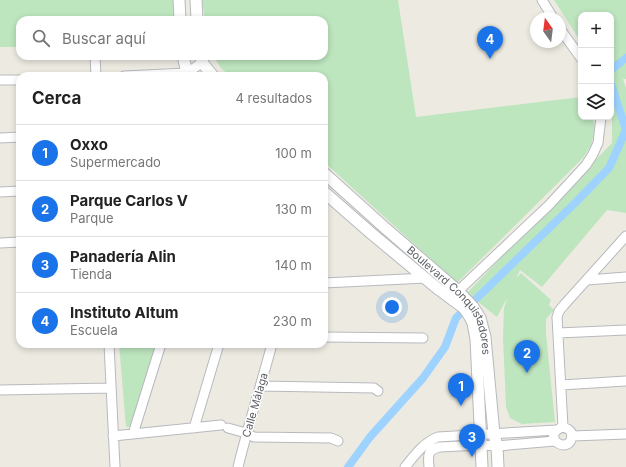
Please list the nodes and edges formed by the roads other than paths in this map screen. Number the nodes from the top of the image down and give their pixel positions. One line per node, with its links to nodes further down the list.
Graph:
1 (179, 0): 5 (street)
2 (196, 0): 6 (street)
3 (542, 0): 4 (street)
4 (549, 12)
5 (180, 16)
6 (197, 16)
7 (566, 37): 8 (street)
8 (578, 54)
9 (95, 60): 13 (street)
10 (184, 60): 14 (street)
11 (201, 60): 15 (street)
12 (203, 60): 16 (street)
13 (96, 72)
14 (187, 72)
15 (191, 72)
16 (209, 72)
17 (0, 80): 18 (street)
18 (16, 80)
19 (601, 120): 33 (street)
20 (16, 137): 21 (street)
21 (0, 138)
22 (328, 177): 33 (street, Boulevard Conquistadores)
23 (16, 191): 24 (street)
24 (0, 192)
25 (328, 196): 30 (street, Boulevard Conquistadores)
26 (626, 236): 31 (street)
27 (16, 242): 28 (street)
28 (0, 244)
29 (626, 277): 31 (street)
30 (426, 278): 32 (street); 57 (street, Boulevard Conquistadores)
31 (587, 280): 35 (street)
32 (328, 283)
33 (458, 291): 52 (street, Boulevard Conquistadores)
34 (626, 330): 35 (street)
35 (558, 333): 43 (street)
36 (328, 337): 37 (street)
37 (424, 338)
38 (109, 348): 45 (street)
39 (160, 348): 51 (street)
40 (218, 348): 48 (street)
41 (271, 348): 44 (street, Calle Málaga)
42 (626, 381): 43 (street)
43 (561, 385): 49 (street)
44 (261, 386): 47 (street); 50 (street, Calle Málaga)
45 (111, 388): 46 (street); 54 (street)
46 (0, 390)
47 (378, 391)
48 (194, 428): 50 (street); 51 (street)
49 (560, 429): 52 (street); 55 (street); 58 (street)
50 (246, 433): 56 (street); 62 (street, Calle Málaga)
51 (133, 434): 54 (street)
52 (494, 434): 57 (street); 59 (street, Boulevard Conquistadores)
53 (626, 434): 55 (street)
54 (113, 436): 61 (street)
55 (572, 436): 58 (street)
56 (338, 440)
57 (481, 440): 59 (street); 60 (street); 65 (street, Boulevard Conquistadores)
58 (555, 441): 59 (street)
59 (497, 446): 66 (street, Boulevard Conquistadores)
60 (428, 448): 63 (street); 64 (street)
61 (115, 467)
62 (238, 467)
63 (405, 467)
64 (429, 467)
65 (482, 467)
66 (498, 467)

